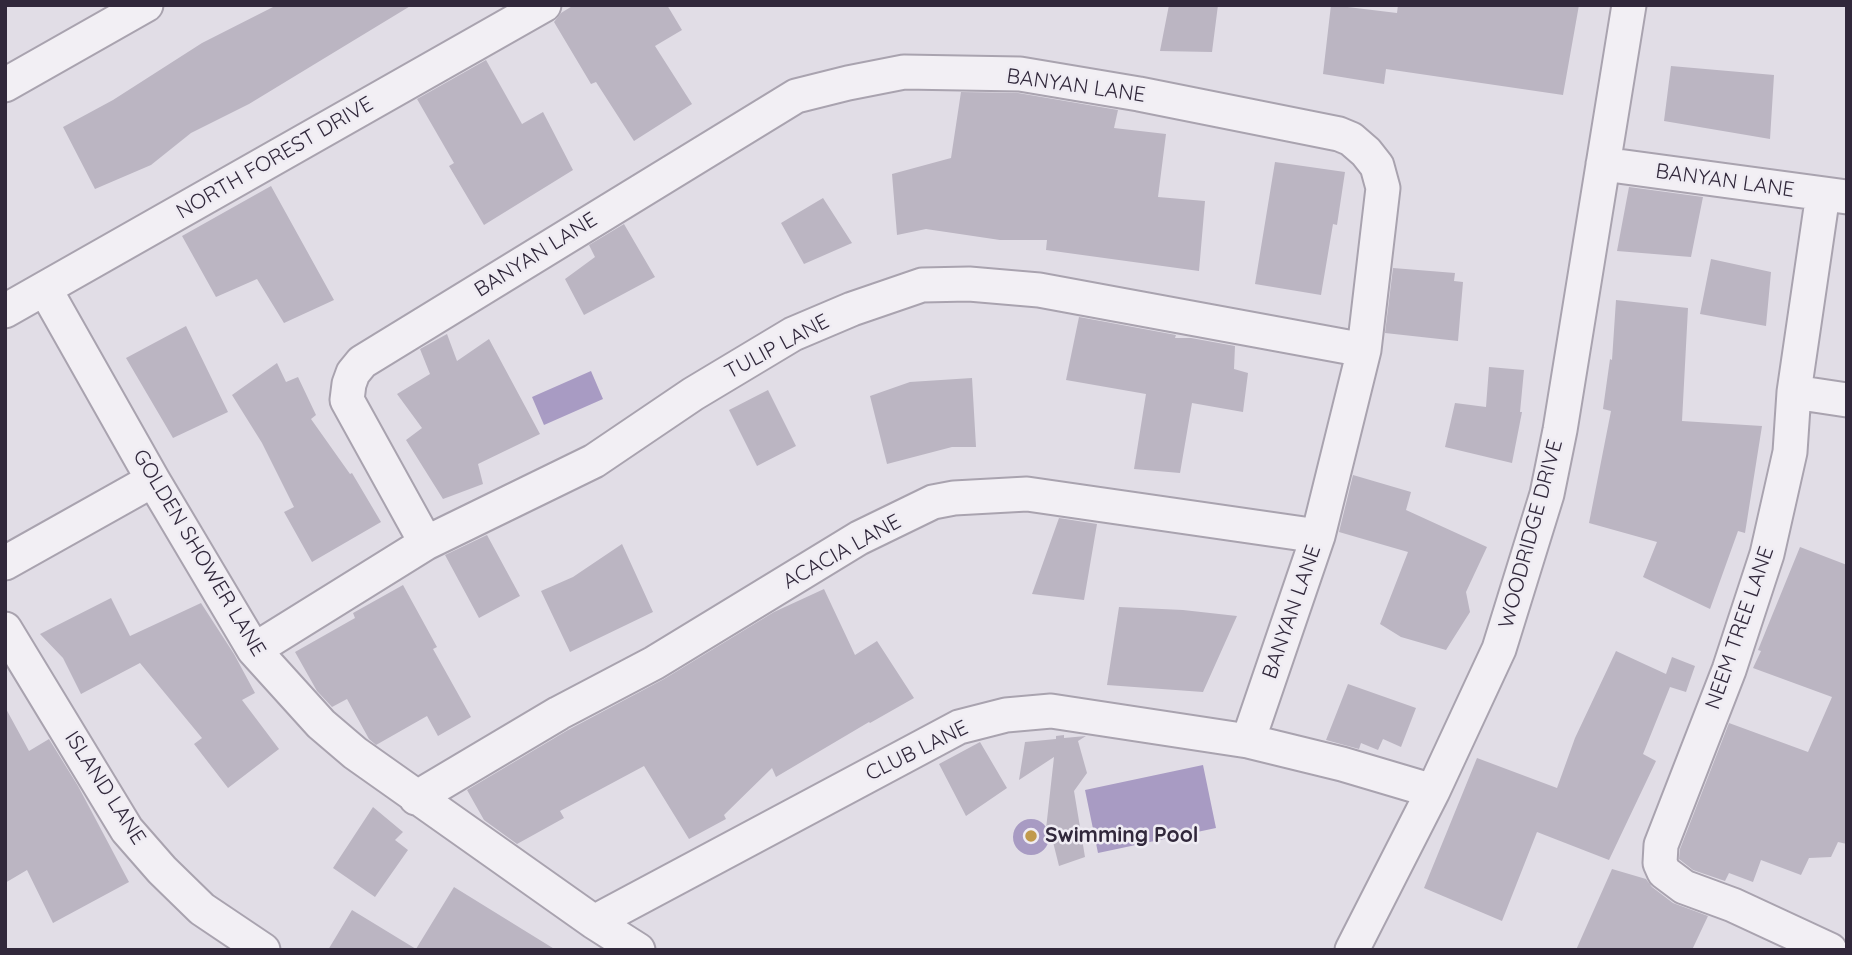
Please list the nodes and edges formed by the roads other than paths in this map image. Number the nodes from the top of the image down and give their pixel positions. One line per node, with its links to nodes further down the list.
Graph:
1 (146, 5): 4 (street)
2 (544, 5): 7 (street, NORTH FOREST DRIVE)
3 (1629, 5): 5 (street, WOODRIDGE DRIVE)
4 (5, 85)
5 (1603, 164): 6 (street, BANYAN LANE); 19 (street, WOODRIDGE DRIVE)
6 (1835, 196): 10 (street, NEEM TREE LANE)
7 (45, 289): 8 (street, NORTH FOREST DRIVE); 12 (street, GOLDEN SHOWER LANE)
8 (5, 311)
9 (1364, 350): 13 (street, BANYAN LANE); 14 (street, TULIP LANE); 14 (street, BANYAN LANE)
10 (1794, 392): 11 (street); 25 (street, NEEM TREE LANE)
11 (1847, 400)
12 (153, 480): 15 (street); 17 (street, GOLDEN SHOWER LANE)
13 (1318, 536): 18 (street, BANYAN LANE); 20 (street, ACACIA LANE)
14 (426, 543): 17 (street, TULIP LANE)
15 (5, 563)
16 (5, 629): 22 (street, ISLAND LANE)
17 (254, 650): 20 (street, GOLDEN SHOWER LANE)
18 (1248, 741): 19 (street, CLUB LANE); 21 (street, CLUB LANE)
19 (1433, 792): 24 (street, WOODRIDGE DRIVE)
20 (416, 799): 21 (street, GOLDEN SHOWER LANE)
21 (594, 922): 23 (street, GOLDEN SHOWER LANE)
22 (263, 950)
23 (638, 950)
24 (1352, 950)
25 (1830, 950)

